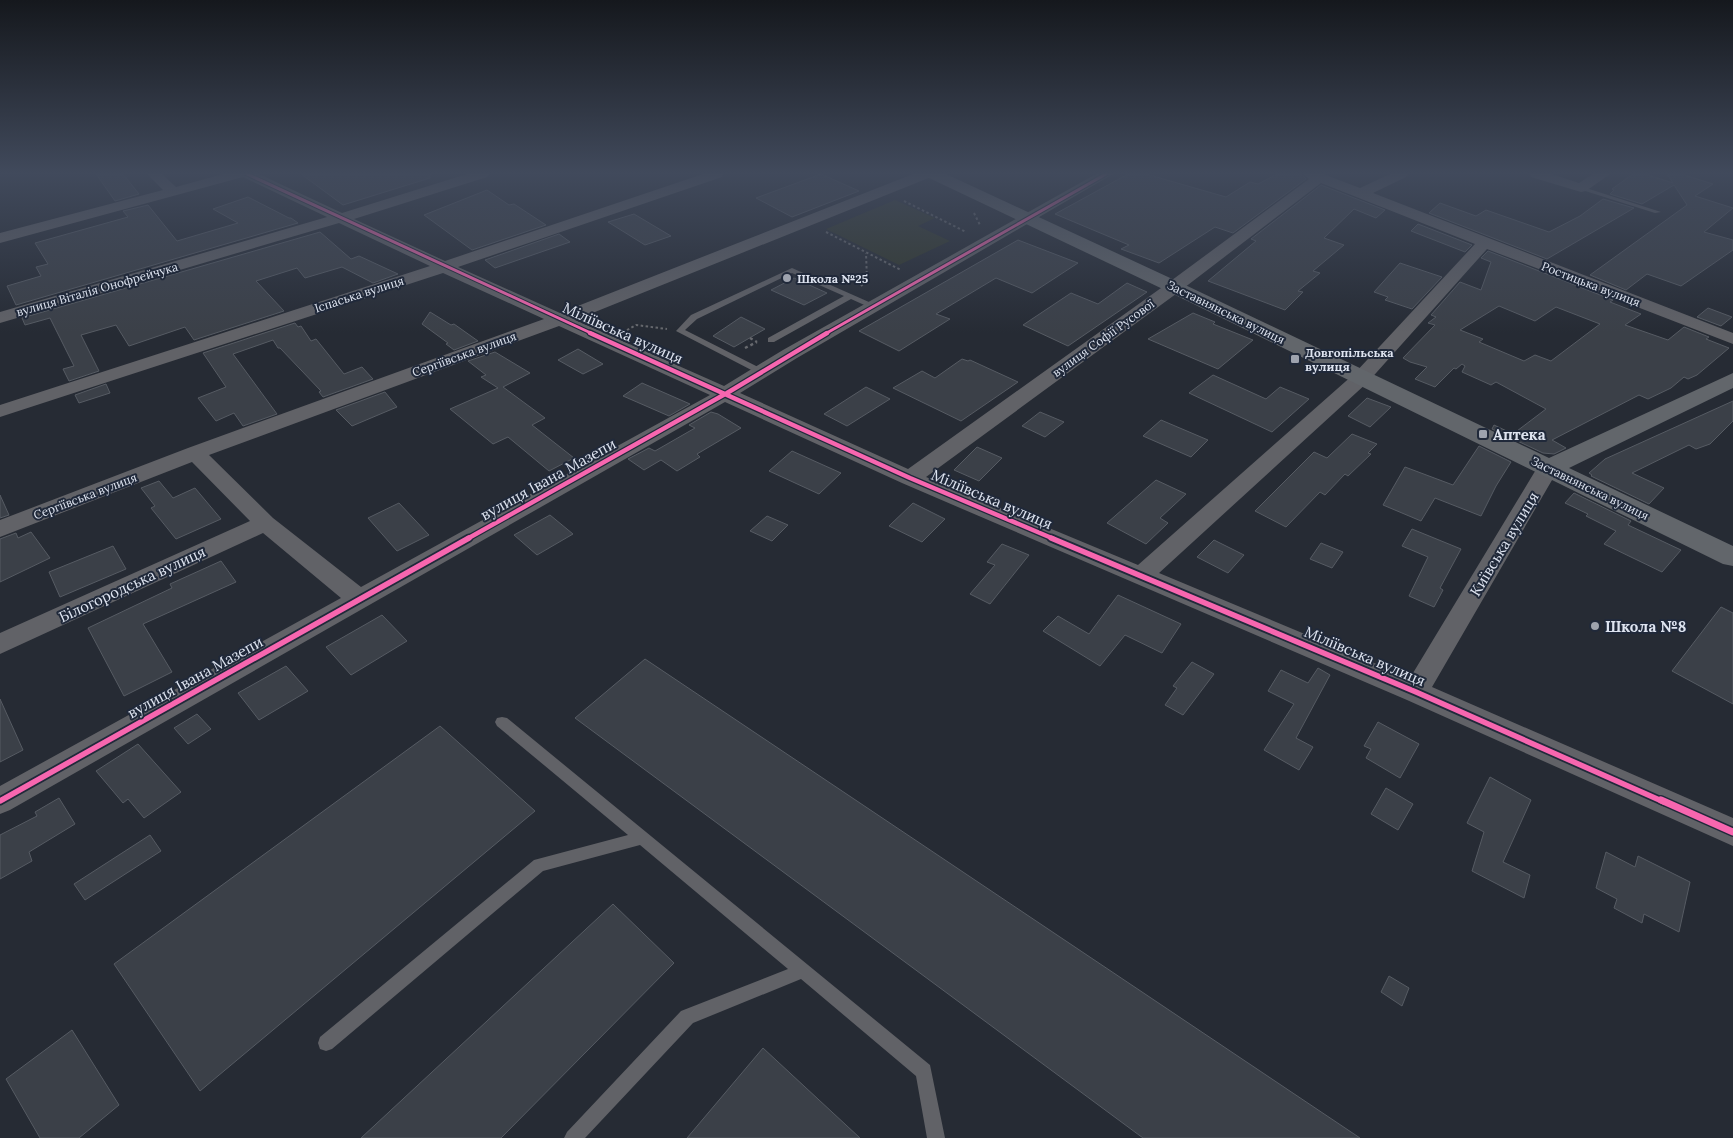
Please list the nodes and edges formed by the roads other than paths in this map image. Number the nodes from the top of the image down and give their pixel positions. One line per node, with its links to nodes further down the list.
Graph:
1 (41, 227): 10 (street)
2 (311, 227): 16 (street, вулиця Віталія Онофрейчука)
3 (361, 227): 12 (street, Міліївська вулиця)
4 (559, 227): 12 (street, Іспаська вулиця)
5 (792, 227): 17 (street, Сергіївська вулиця)
6 (1013, 227): 15 (street, вулиця Івана Мазепи)
7 (1048, 227): 13 (street, Заставнянська вулиця)
8 (1250, 227): 13 (street, вулиця Софії Русової)
9 (1444, 227): 11 (street, Ростицька вулиця)
10 (0, 238)
11 (1484, 243): 18 (street, Ростицька вулиця); 21 (street)
12 (444, 266): 17 (street, Міліївська вулиця); 24 (street, Іспаська вулиця)
13 (1174, 287): 21 (street, Заставнянська вулиця); 27 (street, вулиця Софії Русової)
14 (850, 296): 15 (lane); 19 (lane); 20 (lane)
15 (874, 306): 20 (street, вулиця Івана Мазепи)
16 (0, 318)
17 (561, 319): 23 (street, Міліївська вулиця); 25 (street, Сергіївська вулиця)
18 (1733, 339)
19 (771, 340)
20 (761, 372): 23 (street, вулиця Івана Мазепи)
21 (1361, 378): 26 (street, Заставнянська вулиця); 31 (street)
22 (1733, 380): 26 (street)
23 (727, 393): 27 (street, Міліївська вулиця); 32 (street, вулиця Івана Мазепи)
24 (0, 411)
25 (194, 453): 28 (street); 29 (street, Сергіївська вулиця)
26 (1548, 468): 30 (street, Заставнянська вулиця); 34 (street, Київська вулиця)
27 (910, 478): 31 (street, Міліївська вулиця)
28 (265, 523): 32 (street); 33 (street, Білогородська вулиця)
29 (0, 529)
30 (1733, 557)
31 (1142, 575): 34 (street, Міліївська вулиця)
32 (359, 599): 36 (street, вулиця Івана Мазепи)
33 (0, 644)
34 (1416, 692): 37 (street, Міліївська вулиця)
35 (502, 722): 38 (lane)
36 (0, 801)
37 (1733, 832)
38 (642, 838): 39 (lane); 40 (lane)
39 (802, 971): 41 (lane); 42 (lane)
40 (326, 1043)
41 (573, 1138)
42 (936, 1138)

